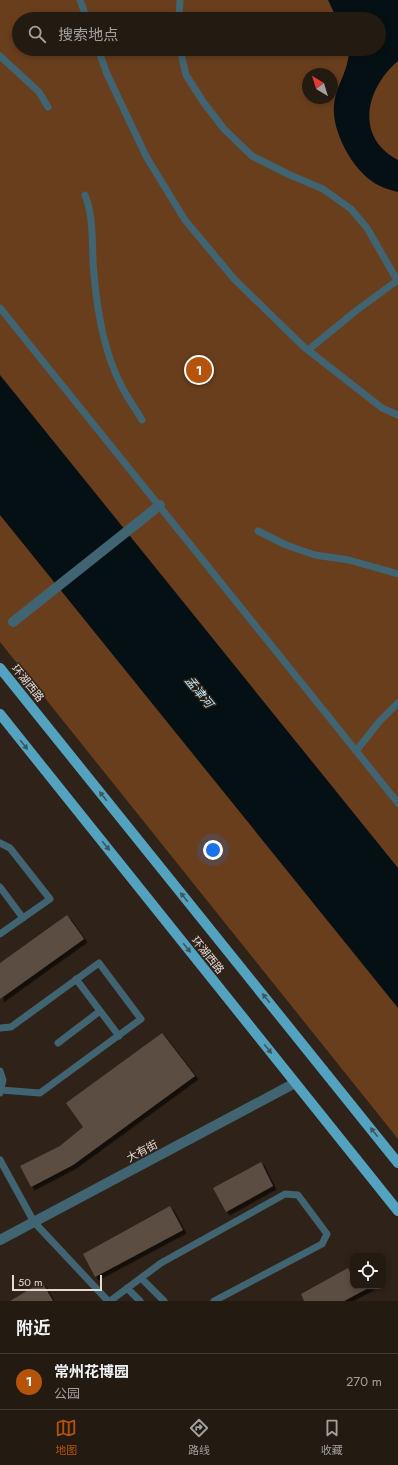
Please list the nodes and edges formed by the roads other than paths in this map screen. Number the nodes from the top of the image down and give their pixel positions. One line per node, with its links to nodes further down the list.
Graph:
1 (80, 0): 3 (lane)
2 (180, 0): 4 (lane)
3 (84, 12)
4 (179, 12)
5 (0, 56): 8 (lane)
6 (101, 56): 12 (lane)
7 (182, 56): 10 (lane)
8 (48, 107)
9 (86, 196): 14 (lane)
10 (398, 280): 12 (lane)
11 (0, 308): 15 (lane)
12 (308, 350): 13 (lane)
13 (398, 415)
14 (142, 420)
15 (160, 505): 18 (street); 22 (lane)
16 (258, 531): 17 (lane)
17 (398, 574)
18 (13, 622)
19 (0, 668): 37 (main road, 环湖西路, one-way to 19)
20 (398, 703): 22 (lane)
21 (0, 714): 34 (main road, 环湖西路, one-way to 34)
22 (356, 751): 23 (lane)
23 (398, 804)
24 (0, 843): 26 (lane)
25 (0, 887): 26 (lane)
26 (23, 918): 27 (lane)
27 (0, 934)
28 (76, 979): 29 (lane); 30 (lane); 31 (lane)
29 (100, 1011): 31 (lane); 32 (lane)
30 (0, 1028)
31 (119, 1036): 35 (lane)
32 (58, 1043)
33 (0, 1071): 35 (lane)
34 (295, 1083): 38 (main road, 环湖西路); 39 (street, 大有街)
35 (0, 1092)
36 (0, 1160): 39 (lane)
37 (398, 1163)
38 (398, 1211)
39 (34, 1222): 40 (street, 大有街); 43 (lane)
40 (0, 1240)
41 (141, 1278): 42 (lane); 45 (lane); 46 (lane)
42 (127, 1288): 43 (lane); 44 (lane)
43 (109, 1301)
44 (140, 1301)
45 (164, 1301)
46 (214, 1301)

